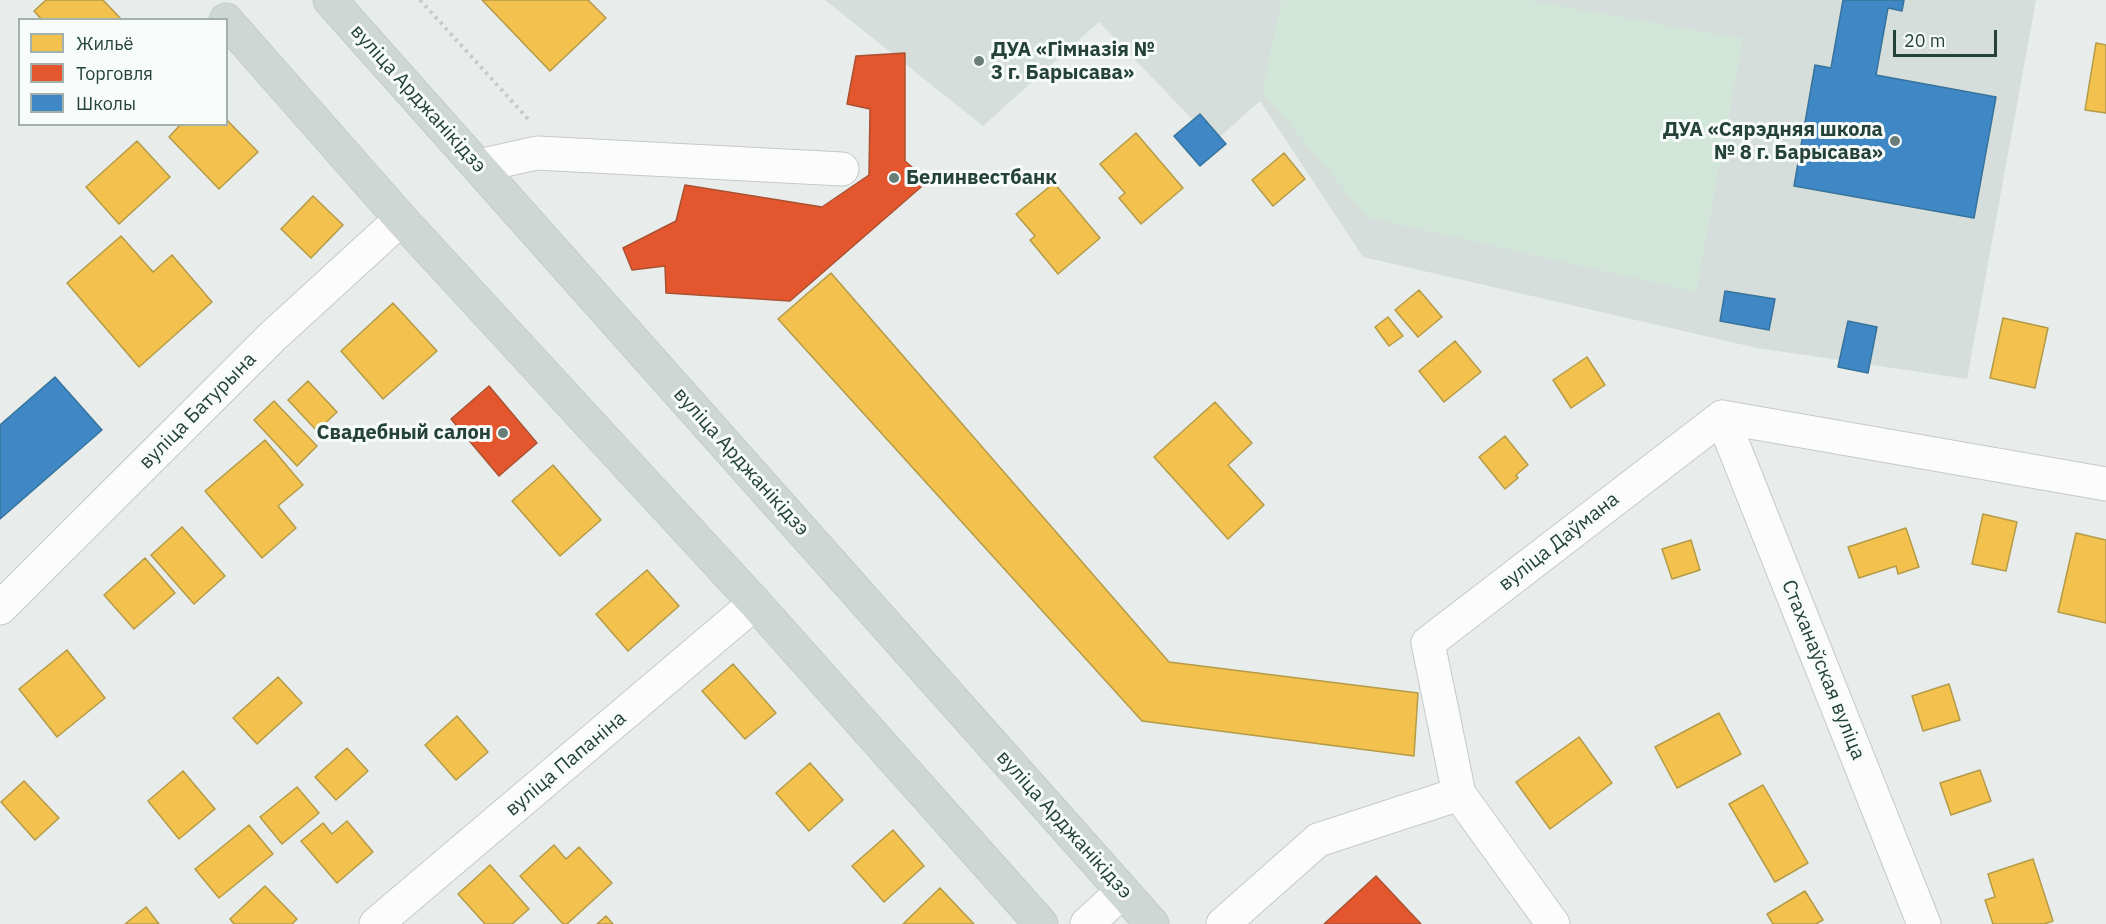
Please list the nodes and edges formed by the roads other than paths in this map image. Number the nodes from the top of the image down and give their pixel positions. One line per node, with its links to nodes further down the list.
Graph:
1 (209, 0): 3 (main road)
2 (330, 0): 5 (main road, вуліца Арджанікідзэ)
3 (224, 18)
4 (228, 22): 7 (main road)
5 (478, 166): 6 (street); 13 (main road, вуліца Арджанікідзэ)
6 (842, 169)
7 (401, 219): 10 (main road); 11 (street, вуліца Батурына)
8 (1722, 417): 9 (street); 12 (street, вуліца Даўмана); 20 (street, Стаханаўская вуліца)
9 (2106, 484)
10 (755, 603): 14 (street, вуліца Папаніна); 15 (main road)
11 (0, 608)
12 (1459, 794): 18 (street); 19 (street)
13 (1122, 892): 16 (street); 17 (main road, вуліца Арджанікідзэ)
14 (376, 924)
15 (1041, 924)
16 (1087, 924)
17 (1152, 924)
18 (1223, 924)
19 (1553, 924)
20 (1924, 924)

